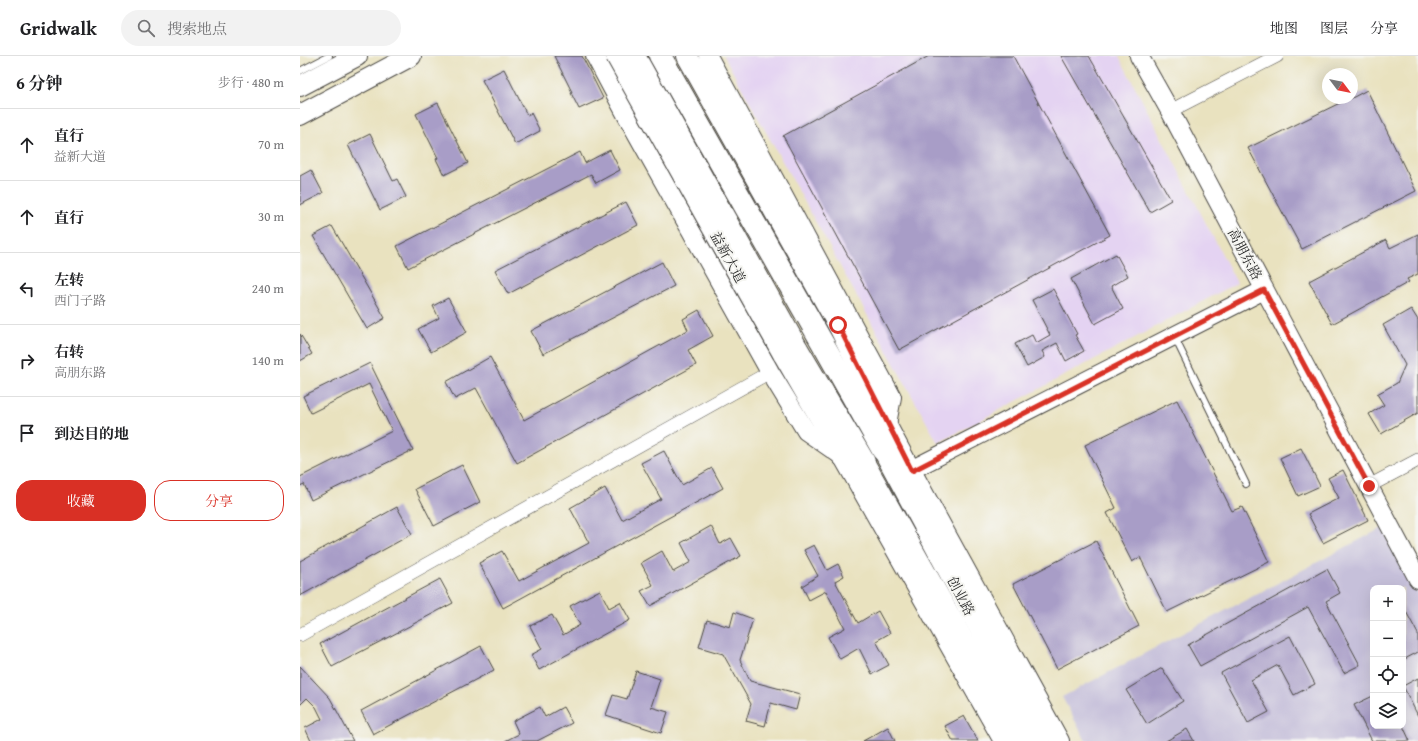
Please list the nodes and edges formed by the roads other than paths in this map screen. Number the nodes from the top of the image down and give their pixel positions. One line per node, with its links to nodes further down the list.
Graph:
1 (329, 56): 13 (lane)
2 (357, 56): 14 (main road)
3 (411, 56): 16 (main road)
4 (595, 56): 17 (street)
5 (616, 56): 20 (main road, 益新大道, bridge)
6 (634, 56): 20 (highway, bridge)
7 (644, 56): 17 (street)
8 (660, 56): 23 (highway)
9 (687, 56): 22 (main road)
10 (1139, 56): 15 (street, 高朋东路)
11 (1278, 56): 15 (street)
12 (708, 58): 22 (street)
13 (300, 71)
14 (300, 86)
15 (1170, 111): 18 (street, 高朋东路)
16 (300, 115)
17 (628, 118): 21 (street)
18 (1264, 290): 19 (street); 29 (street, 高朋东路)
19 (1174, 335): 27 (street); 28 (lane)
20 (790, 350): 24 (main road, 益新大道); 26 (highway)
21 (770, 372): 24 (street); 31 (street)
22 (887, 424): 23 (main road); 27 (street)
23 (882, 450): 27 (main road, 创业路)
24 (842, 456): 26 (main road); 32 (street)
25 (1418, 460): 29 (street)
26 (864, 462): 33 (main road, 创业路)
27 (904, 474): 34 (main road, 创业路); 35 (street)
28 (1246, 484)
29 (1369, 486): 30 (street, 高朋东路)
30 (1418, 579)
31 (300, 635)
32 (1003, 741)
33 (1020, 741)
34 (1040, 741)
35 (1060, 741)

